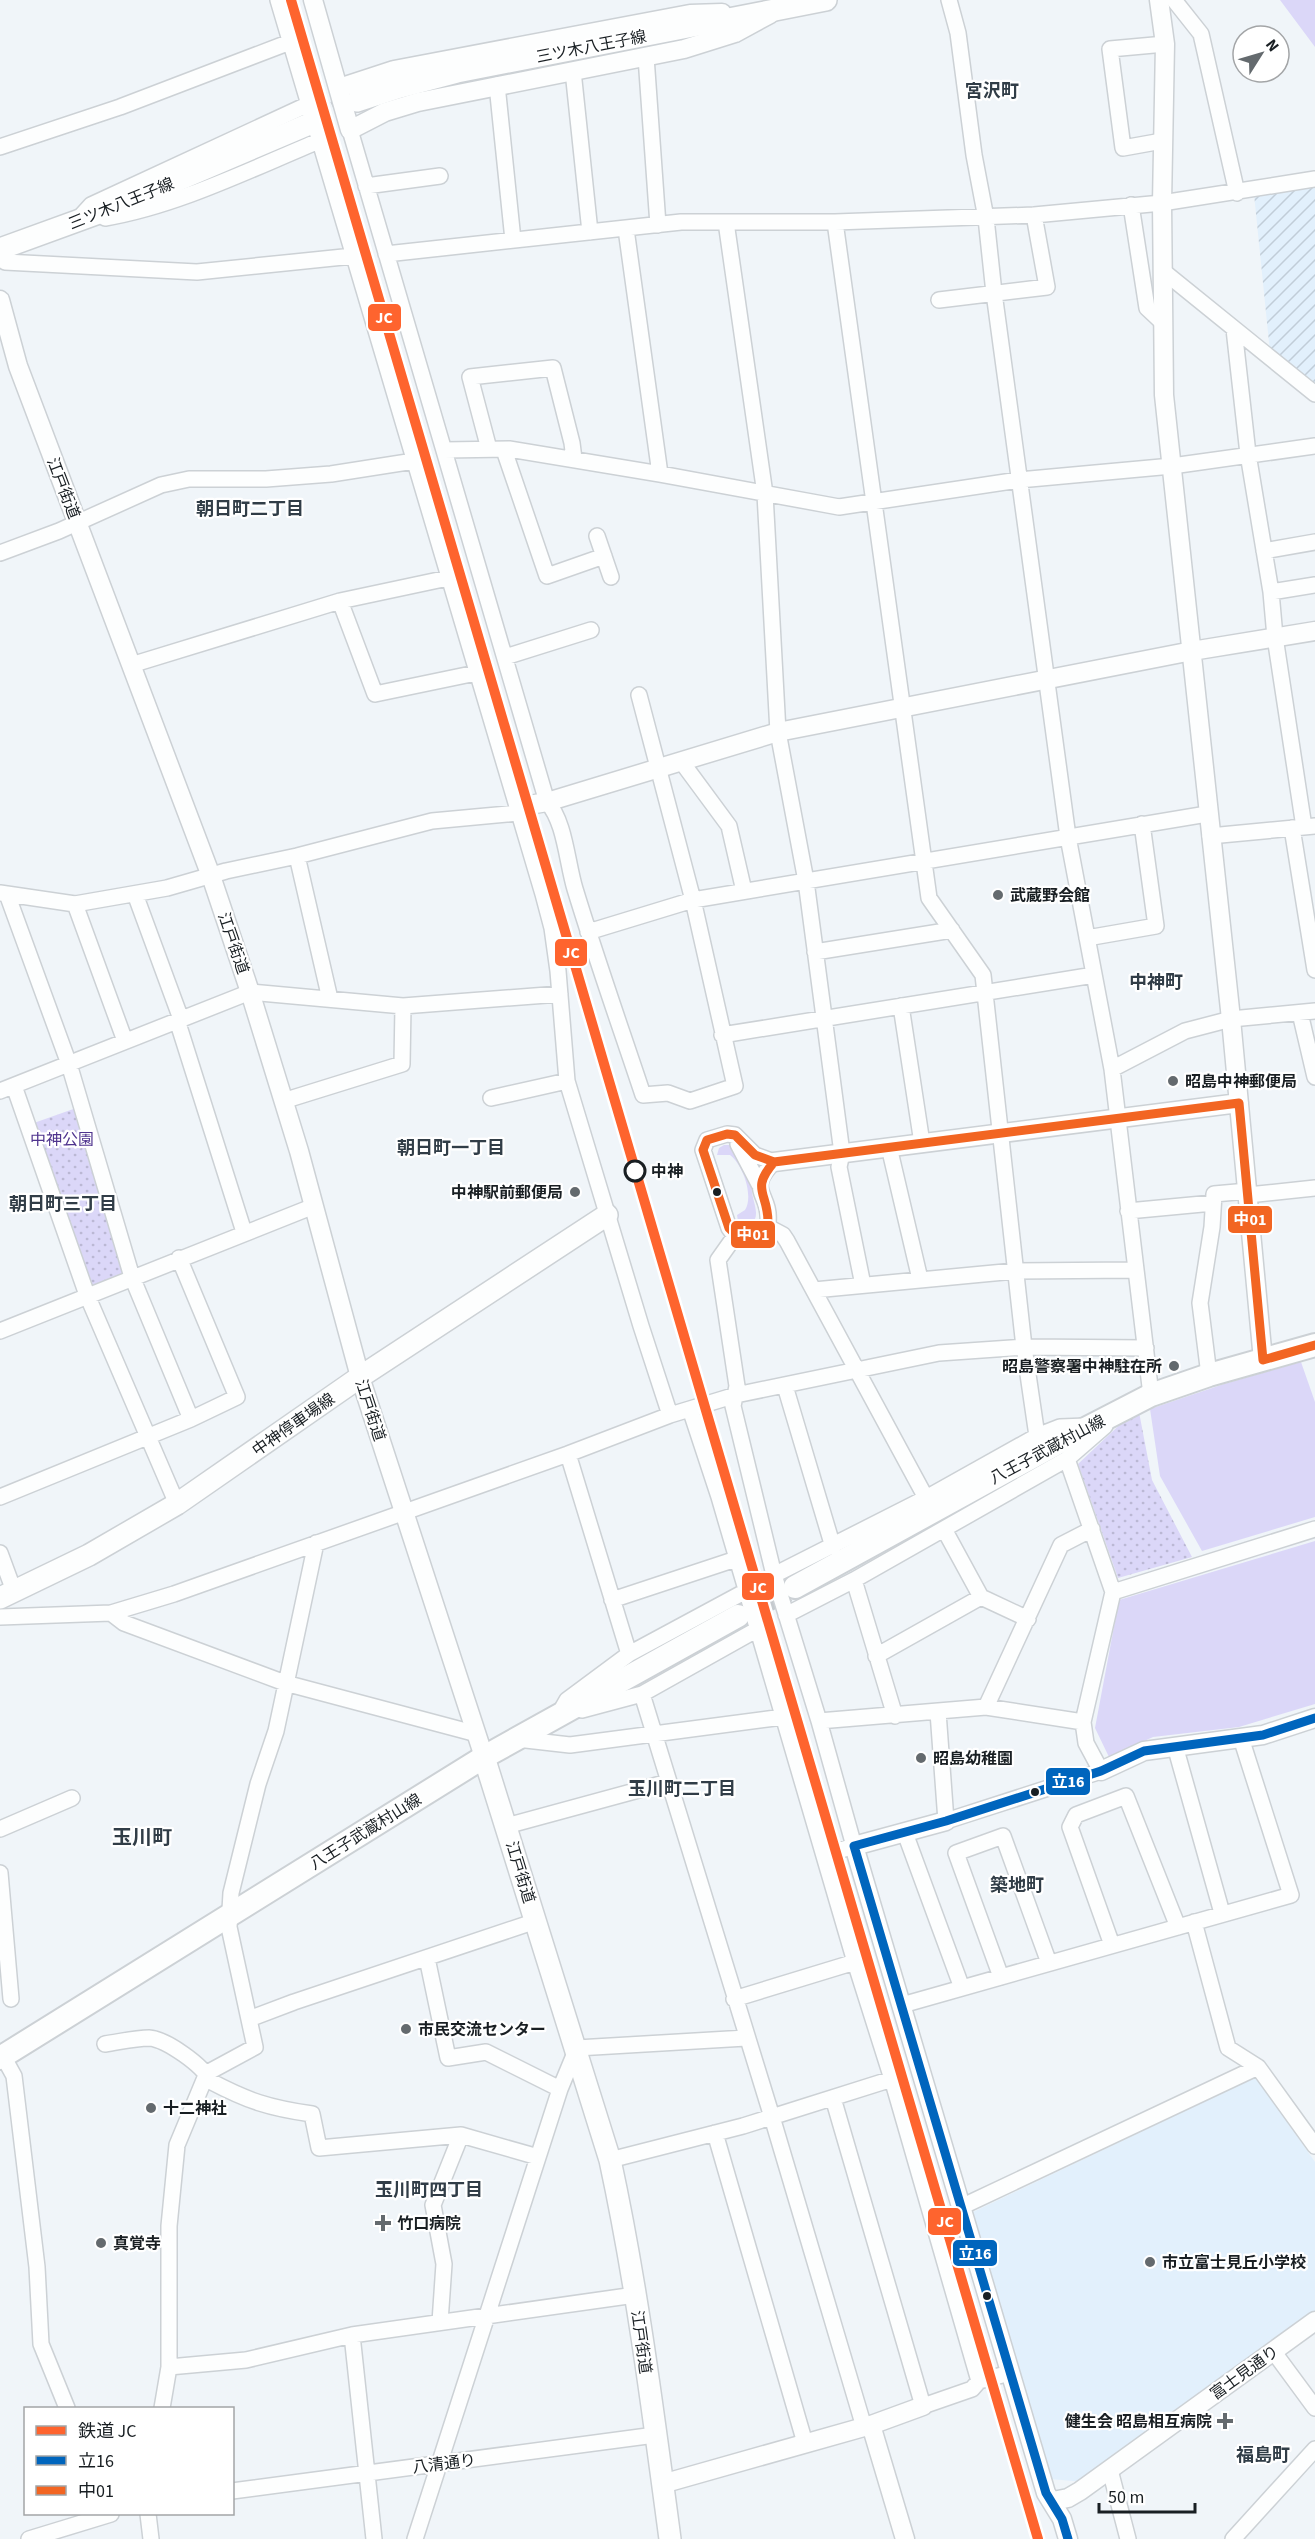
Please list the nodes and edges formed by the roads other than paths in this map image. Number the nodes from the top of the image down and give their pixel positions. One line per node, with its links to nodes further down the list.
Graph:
1 (278, 0): 9 (street)
2 (313, 0): 14 (street)
3 (826, 0): 7 (main road, 三ツ木八王子線)
4 (949, 0): 27 (street)
5 (1159, 0): 10 (street)
6 (1174, 0): 23 (street)
7 (776, 10): 8 (main road, 三ツ木八王子線); 14 (street)
8 (690, 37): 11 (street); 15 (main road, 三ツ木八王子線)
9 (290, 42): 16 (street); 19 (street)
10 (1165, 44): 18 (street); 18 (street)
11 (646, 57): 12 (street); 31 (street)
12 (573, 70): 13 (street); 33 (street)
13 (497, 85): 17 (street); 34 (street)
14 (339, 88): 17 (street)
15 (357, 101)
16 (311, 123): 28 (main road, 三ツ木八王子線); 28 (street); 37 (street)
17 (350, 130): 22 (street)
18 (1162, 141): 24 (street)
19 (0, 147)
20 (440, 176): 22 (street)
21 (1315, 179): 23 (street)
22 (366, 186): 36 (street)
23 (1237, 193): 24 (street)
24 (1162, 203): 25 (street); 39 (street)
25 (1131, 205): 26 (street); 43 (street)
26 (1034, 215): 27 (street); 40 (street)
27 (986, 218): 30 (street); 40 (street)
28 (75, 222): 35 (main road, 三ツ木八王子線)
29 (726, 222): 30 (street); 31 (street); 55 (street)
30 (835, 222): 56 (street)
31 (658, 225): 32 (street)
32 (626, 230): 33 (street); 53 (street)
33 (590, 232): 34 (street)
34 (513, 240): 36 (street)
35 (0, 249)
36 (386, 254): 48 (street)
37 (353, 256): 38 (street); 51 (street)
38 (0, 257)
39 (1163, 271): 43 (street); 44 (street)
40 (994, 293): 42 (street); 54 (street)
41 (0, 300): 57 (street, 江戸街道)
42 (939, 300)
43 (1163, 323): 52 (street)
44 (1234, 329): 45 (street); 49 (street)
45 (1315, 394)
46 (1315, 446): 49 (street)
47 (496, 449): 48 (street); 50 (street); 50 (street); 62 (street)
48 (444, 450): 72 (street)
49 (1248, 454): 52 (street); 60 (street)
50 (574, 459): 53 (street)
51 (414, 460): 57 (street); 64 (street)
52 (1172, 466): 54 (street); 71 (street)
53 (660, 474): 55 (street)
54 (1019, 480): 56 (street); 75 (street)
55 (765, 494): 56 (street); 78 (street)
56 (873, 501): 77 (street)
57 (77, 522): 61 (street); 73 (street, 江戸街道)
58 (597, 536): 62 (street)
59 (1315, 542): 60 (street)
60 (1264, 551): 66 (street)
61 (0, 553)
62 (604, 556): 63 (street)
63 (611, 577)
64 (448, 578): 67 (street); 74 (street)
65 (1315, 585): 66 (street)
66 (1271, 592): 70 (street)
67 (340, 601): 73 (street); 74 (street)
68 (591, 630): 72 (street)
69 (1315, 631): 70 (street)
70 (1275, 637): 71 (street); 85 (street)
71 (1192, 651): 75 (street); 83 (street)
72 (505, 657): 81 (street)
73 (131, 665): 90 (street, 江戸街道)
74 (476, 673): 82 (street)
75 (1047, 679): 77 (street); 87 (street)
76 (639, 695): 80 (street)
77 (902, 708): 78 (street); 89 (street)
78 (778, 732): 79 (street); 91 (street)
79 (681, 761): 80 (street); 92 (street)
80 (657, 769): 81 (street); 95 (street)
81 (547, 802): 82 (street); 98 (street)
82 (518, 813): 88 (street); 105 (street)
83 (1208, 814): 84 (street); 86 (street)
84 (1142, 824): 87 (street); 99 (street)
85 (1304, 827): 86 (street); 101 (street)
86 (1210, 836): 112 (street)
87 (1068, 837): 89 (street); 99 (street)
88 (297, 856): 90 (street); 106 (street)
89 (924, 861): 91 (street); 97 (street)
90 (211, 876): 94 (street); 103 (street, 江戸街道)
91 (806, 881): 92 (street); 100 (street)
92 (744, 891): 95 (street)
93 (4, 893): 96 (street); 115 (street)
94 (135, 894): 96 (street); 111 (street)
95 (693, 900): 98 (street); 113 (street)
96 (75, 904): 114 (street)
97 (952, 930): 100 (street); 104 (street)
98 (588, 932): 113 (street)
99 (1086, 938): 102 (street)
100 (815, 951): 110 (street)
101 (1315, 970)
102 (1094, 975): 104 (street); 116 (street)
103 (250, 992): 106 (street); 111 (street); 121 (street, 江戸街道)
104 (984, 993): 108 (street); 124 (street)
105 (560, 994): 107 (street); 118 (street)
106 (330, 999): 107 (street)
107 (403, 1006): 121 (street)
108 (902, 1006): 110 (street); 126 (street)
109 (1308, 1012): 112 (street); 117 (street)
110 (822, 1018): 113 (street); 128 (street)
111 (179, 1019): 114 (street); 138 (street)
112 (1230, 1019): 116 (street); 122 (street)
113 (722, 1035)
114 (125, 1041): 115 (street)
115 (69, 1064): 119 (street); 143 (street)
116 (1112, 1069): 123 (street)
117 (1315, 1077)
118 (567, 1081): 120 (street); 136 (street)
119 (5, 1086): 147 (street)
120 (491, 1098)
121 (283, 1101): 134 (street, 江戸街道)
122 (1239, 1103): 123 (street); 132 (street)
123 (1119, 1118): 124 (street); 135 (street)
124 (1000, 1133): 126 (street); 142 (street)
125 (727, 1134): 129 (street); 130 (street); 139 (street)
126 (922, 1143): 127 (street)
127 (889, 1147): 128 (street); 144 (street)
128 (842, 1153): 129 (street); 145 (street)
129 (774, 1162): 130 (street)
130 (759, 1184): 137 (street)
131 (1315, 1188): 132 (street)
132 (1248, 1193): 133 (street); 152 (street)
133 (1213, 1203): 135 (street); 154 (street)
134 (314, 1206): 138 (street); 155 (street, 江戸街道)
135 (1128, 1211): 141 (street)
136 (607, 1215): 155 (main road, 中神停車場線); 161 (street)
137 (766, 1227): 139 (street); 146 (street)
138 (244, 1232): 140 (street)
139 (735, 1236): 157 (street)
140 (179, 1258): 143 (street); 162 (street)
141 (1136, 1270): 142 (street); 151 (street)
142 (1015, 1271): 144 (street); 150 (street)
143 (132, 1277): 147 (street); 162 (street)
144 (920, 1279): 145 (street)
145 (863, 1286): 146 (street)
146 (814, 1290): 153 (street)
147 (87, 1295): 148 (street); 164 (street)
148 (0, 1331)
149 (1315, 1345): 152 (main road, 八王子武蔵村山線)
150 (1023, 1347): 151 (street); 153 (street); 165 (street)
151 (1146, 1348): 158 (street)
152 (1263, 1360): 154 (main road, 八王子武蔵村山線)
153 (856, 1370): 156 (street); 169 (street)
154 (1209, 1374): 158 (main road, 八王子武蔵村山線)
155 (360, 1377): 170 (main road, 中神停車場線); 171 (street, 江戸街道)
156 (785, 1386): 157 (street); 176 (street)
157 (736, 1395): 160 (street); 179 (street)
158 (1151, 1395): 159 (main road, 八王子武蔵村山線)
159 (1130, 1405): 163 (main road, 八王子武蔵村山線); 167 (street)
160 (690, 1409): 161 (street); 178 (street)
161 (670, 1415): 166 (street)
162 (191, 1419): 164 (street)
163 (1091, 1425): 165 (street); 181 (main road, 八王子武蔵村山線)
164 (147, 1436): 168 (street); 170 (street)
165 (1037, 1436): 169 (street)
166 (568, 1454): 171 (street); 186 (street)
167 (1068, 1459): 172 (street); 173 (street)
168 (0, 1497)
169 (927, 1498): 176 (street)
170 (177, 1504): 184 (main road, 中神停車場線)
171 (404, 1512): 175 (street); 205 (street, 江戸街道)
172 (944, 1529): 180 (street); 185 (street)
173 (1092, 1529): 183 (street); 191 (street)
174 (1315, 1529): 183 (street)
175 (315, 1543): 187 (street); 195 (street)
176 (833, 1547): 179 (street)
177 (0, 1553): 184 (street)
178 (736, 1559): 182 (street); 186 (street)
179 (774, 1575): 188 (street)
180 (854, 1580): 188 (street); 194 (street)
181 (795, 1587)
182 (746, 1591): 192 (street); 193 (street)
183 (1113, 1592): 204 (street)
184 (7, 1594)
185 (981, 1597): 191 (street); 194 (street)
186 (612, 1600): 193 (street)
187 (111, 1612): 190 (street); 195 (street)
188 (786, 1615): 203 (street)
189 (738, 1616): 199 (main road, 八王子武蔵村山線)
190 (0, 1617)
191 (1028, 1619): 197 (street)
192 (758, 1629): 196 (street); 201 (street)
193 (629, 1654): 199 (street)
194 (876, 1656): 200 (street)
195 (285, 1683): 205 (street); 222 (street)
196 (642, 1694): 199 (street); 206 (street)
197 (986, 1707): 198 (street); 204 (street)
198 (938, 1712): 200 (street); 214 (street)
199 (559, 1715): 208 (main road, 八王子武蔵村山線)
200 (895, 1716): 203 (street)
201 (783, 1717): 206 (street); 219 (street)
202 (1315, 1718): 207 (street)
203 (819, 1721): 218 (street)
204 (1083, 1722): 211 (street)
205 (477, 1734): 210 (street, 江戸街道)
206 (654, 1735): 208 (street); 212 (street)
207 (1241, 1738): 209 (street); 221 (street)
208 (517, 1739): 210 (main road, 八王子武蔵村山線)
209 (1175, 1746): 211 (street); 221 (street)
210 (484, 1757): 215 (main road, 江戸街道); 222 (main road, 八王子武蔵村山線)
211 (1101, 1772): 214 (street)
212 (668, 1782): 215 (street); 232 (street)
213 (72, 1798): 216 (street)
214 (946, 1821): 217 (street)
215 (507, 1826): 223 (main road, 江戸街道)
216 (0, 1829)
217 (905, 1833): 218 (street); 231 (street)
218 (854, 1846): 219 (street); 234 (street)
219 (825, 1855): 228 (street)
220 (0, 1874): 233 (street)
221 (1222, 1913): 224 (street)
222 (229, 1915): 235 (street); 239 (main road, 八王子武蔵村山線)
223 (536, 1921): 227 (street); 238 (main road, 江戸街道)
224 (1194, 1922): 225 (street); 240 (street)
225 (1178, 1927): 226 (street); 226 (street)
226 (1112, 1946): 229 (street)
227 (427, 1958): 235 (street); 243 (street)
228 (855, 1962): 232 (street); 242 (street)
229 (1049, 1963): 230 (street); 230 (street)
230 (1001, 1977): 231 (street)
231 (962, 1988): 234 (street)
232 (734, 1998): 236 (street)
233 (11, 1999)
234 (902, 2005): 251 (street)
235 (249, 2019): 241 (street)
236 (746, 2038): 238 (street); 245 (street)
237 (105, 2044): 241 (street)
238 (577, 2048): 243 (street); 250 (main road, 江戸街道)
239 (1, 2057): 262 (street)
240 (1258, 2067): 248 (street); 251 (street)
241 (207, 2073): 247 (street); 258 (street)
242 (892, 2079): 244 (street); 260 (street)
243 (560, 2089): 249 (street)
244 (833, 2098): 245 (street); 261 (street)
245 (772, 2117): 246 (street); 265 (street)
246 (716, 2133): 250 (street); 267 (street)
247 (461, 2135): 249 (street); 255 (street)
248 (1315, 2146)
249 (538, 2157): 253 (street)
250 (610, 2160): 252 (main road, 江戸街道)
251 (962, 2207): 259 (street)
252 (635, 2295): 253 (street); 266 (main road, 江戸街道)
253 (487, 2316): 255 (street); 269 (street)
254 (1315, 2321): 257 (street, 富士見通り)
255 (440, 2322): 256 (street)
256 (352, 2335): 258 (street); 271 (street)
257 (1273, 2351): 264 (street); 270 (street, 富士見通り)
258 (169, 2367): 263 (street)
259 (1010, 2373): 260 (street); 274 (street)
260 (979, 2381): 261 (street)
261 (923, 2406): 265 (street)
262 (66, 2407)
263 (162, 2407)
264 (1315, 2408)
265 (868, 2426): 267 (street); 282 (street)
266 (656, 2435): 269 (street, 八清通り); 272 (main road, 江戸街道)
267 (805, 2443): 272 (street)
268 (1315, 2449): 285 (street)
269 (439, 2463): 271 (street, 八清通り); 280 (street)
270 (1110, 2470): 274 (street, 富士見通り); 284 (street)
271 (368, 2473): 273 (street, 八清通り); 279 (street)
272 (662, 2484): 281 (main road, 江戸街道)
273 (234, 2491)
274 (1053, 2501): 283 (street)
275 (108, 2515): 277 (street)
276 (148, 2515): 278 (street)
277 (40, 2538)
278 (152, 2539)
279 (374, 2539)
280 (415, 2539)
281 (670, 2539)
282 (905, 2539)
283 (1068, 2539)
284 (1128, 2539)
285 (1233, 2539)

